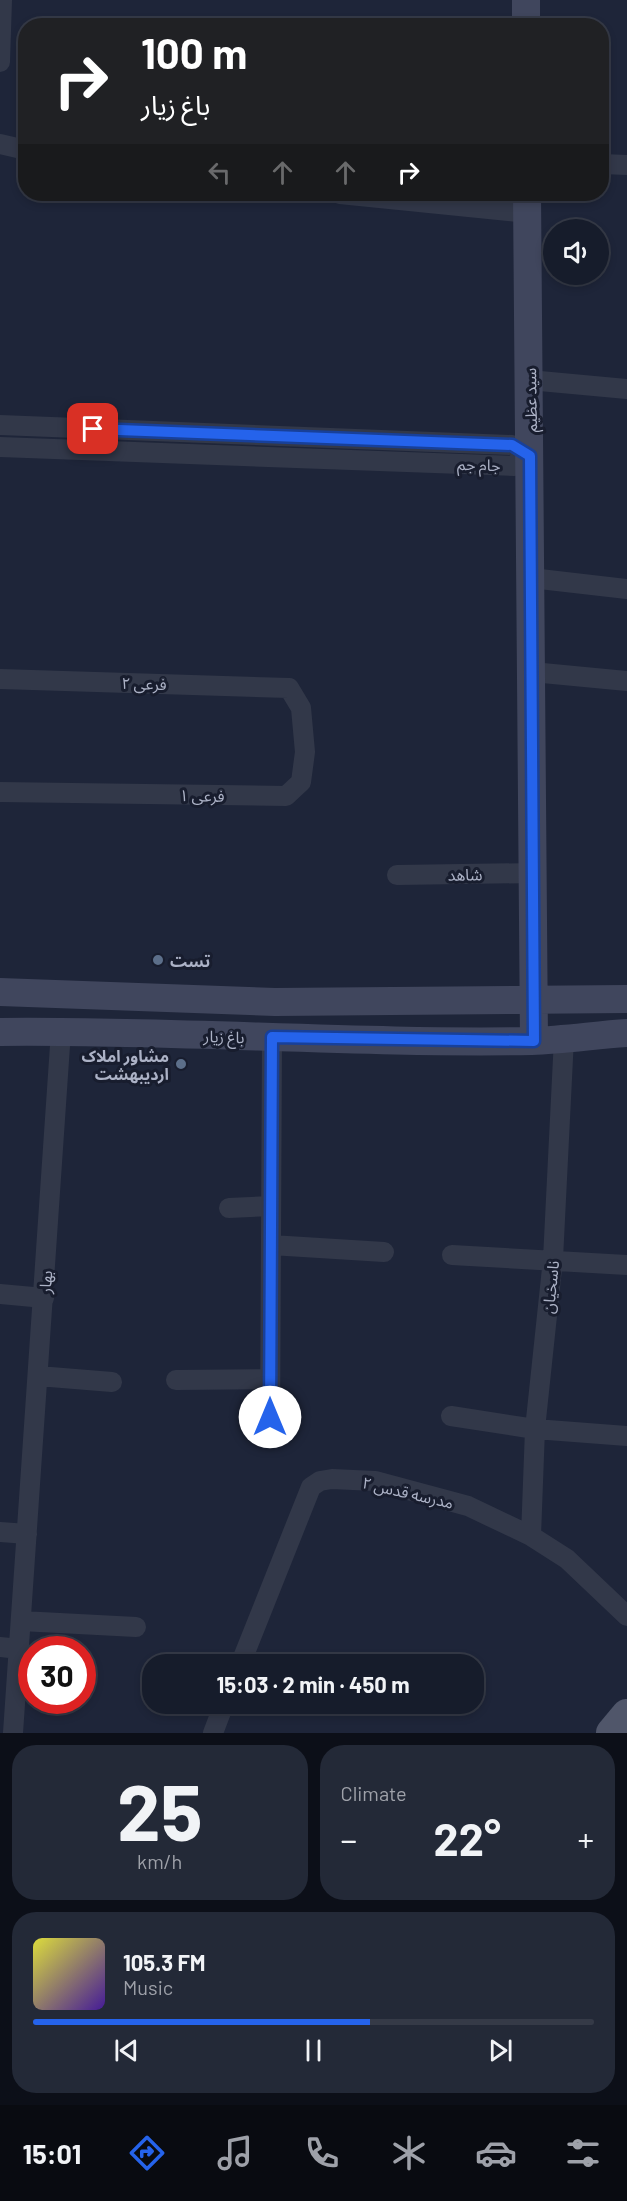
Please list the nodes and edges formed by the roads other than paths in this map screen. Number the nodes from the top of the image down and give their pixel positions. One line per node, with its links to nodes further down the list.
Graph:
1 (2, 0): 4 (street)
2 (526, 0): 3 (street)
3 (526, 18)
4 (0, 62)
5 (0, 144): 6 (street)
6 (18, 148)
7 (609, 164): 8 (street)
8 (627, 165)
9 (485, 201): 10 (street)
10 (527, 203): 11 (street, سید عظیم)
11 (529, 380): 12 (street); 15 (street, سید عظیم)
12 (627, 389)
13 (0, 425): 15 (street, جام جم)
14 (0, 447): 15 (street, جام جم)
15 (530, 456): 16 (street, سید عظیم)
16 (531, 578): 17 (street); 18 (street, سید عظیم)
17 (627, 589)
18 (532, 672): 20 (street); 23 (street, سید عظیم)
19 (0, 679): 21 (street, فرعی ۲)
20 (627, 681)
21 (289, 688): 22 (street, فرعی ۱)
22 (0, 792)
23 (534, 873): 24 (street, شاهد); 27 (street, سید عظیم)
24 (397, 875)
25 (0, 992): 27 (street)
26 (627, 999): 27 (street)
27 (534, 1002): 33 (street, سید عظیم)
28 (61, 1031): 29 (street, باغ زیار); 31 (street, باغ زیار); 42 (street, بهار)
29 (0, 1032)
30 (627, 1033): 32 (street, باغ زیار)
31 (272, 1037): 33 (street, باغ زیار); 34 (street)
32 (564, 1038): 33 (street, باغ زیار); 39 (street, ناسخیان)
33 (534, 1041)
34 (271, 1206): 35 (street); 36 (street)
35 (229, 1208)
36 (271, 1245): 37 (street); 44 (street)
37 (384, 1252)
38 (452, 1255): 39 (street)
39 (553, 1259): 40 (street); 48 (street, ناسخیان)
40 (627, 1265)
41 (0, 1294): 42 (street)
42 (44, 1298): 43 (street, بهار)
43 (38, 1376): 46 (street); 52 (street, بهار)
44 (270, 1379): 45 (street); 50 (street)
45 (176, 1380)
46 (112, 1382)
47 (451, 1416): 48 (street)
48 (535, 1429): 49 (street); 53 (street, ناسخیان)
49 (627, 1436)
50 (270, 1437)
51 (0, 1532): 52 (street)
52 (27, 1534): 55 (street, بهار)
53 (531, 1536): 54 (street, مدرسه قدس ۲); 58 (street, مدرسه قدس ۲)
54 (627, 1616)
55 (21, 1621): 56 (street); 57 (street, بهار)
56 (136, 1627)
57 (9, 1648): 61 (street, بهار)
58 (244, 1654)
59 (220, 1714): 62 (street)
60 (627, 1715): 63 (main road)
61 (13, 1733)
62 (213, 1733)
63 (612, 1733)

